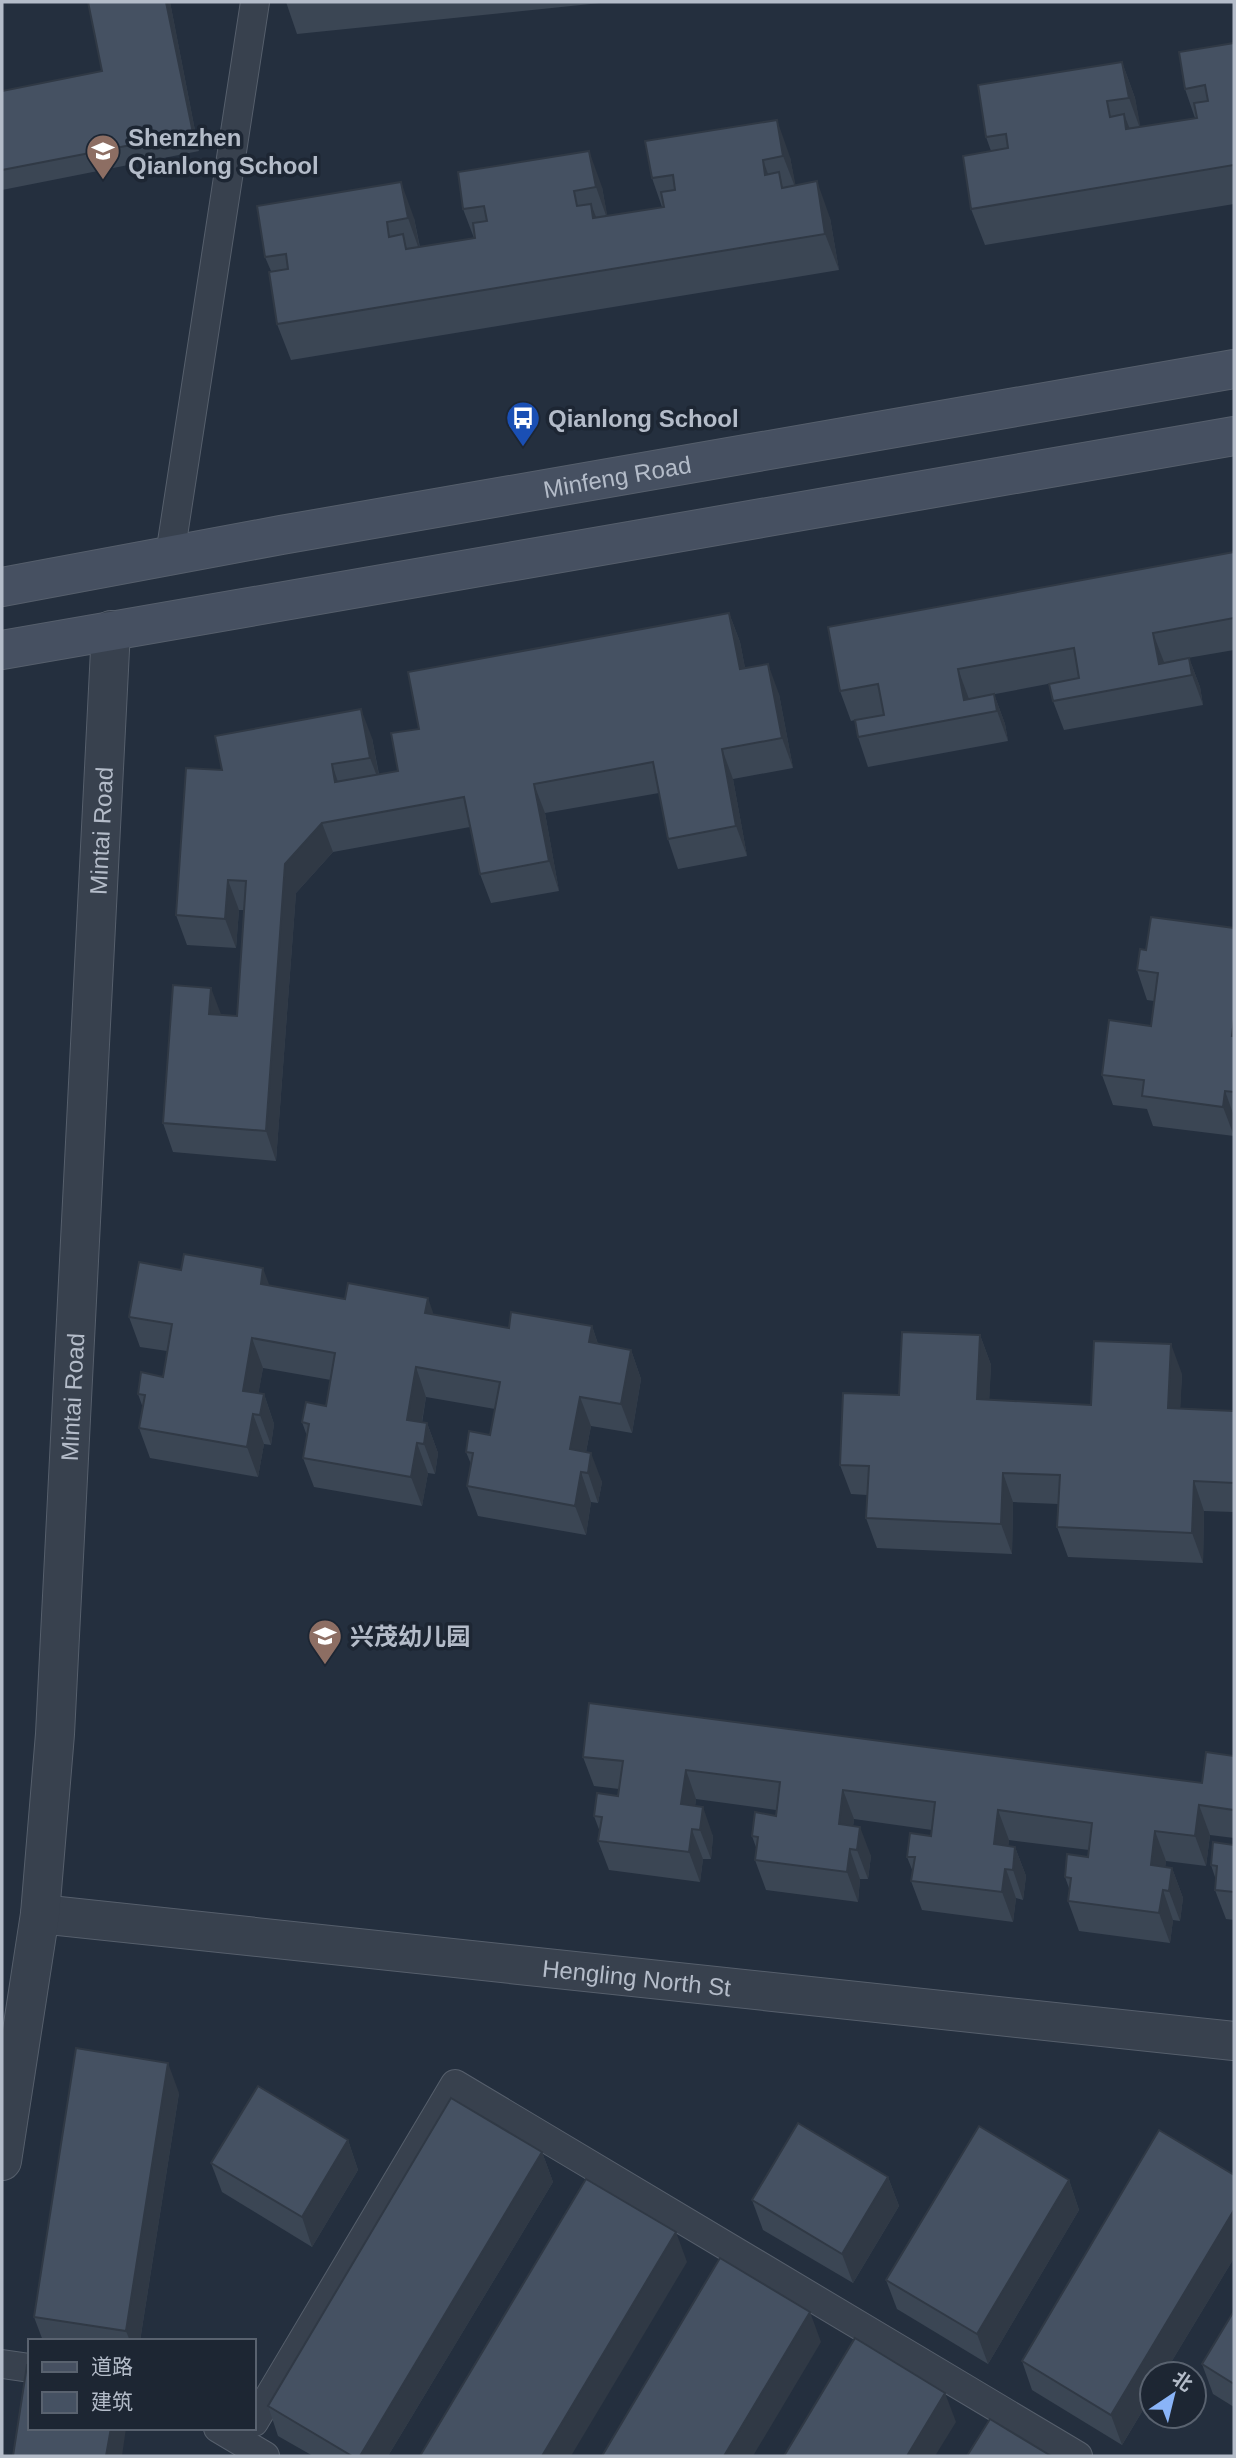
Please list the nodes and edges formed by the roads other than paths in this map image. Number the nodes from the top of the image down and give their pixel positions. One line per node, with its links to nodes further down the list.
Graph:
1 (255, 2): 4 (lane)
2 (1234, 369): 4 (main road, Minfeng Road)
3 (1234, 436): 6 (main road)
4 (170, 555): 5 (main road, Minfeng Road)
5 (2, 587)
6 (111, 630): 7 (main road); 8 (street, Mintai Road)
7 (2, 650)
8 (40, 1914): 9 (street, Hengling North St); 10 (street, Mintai Road)
9 (1234, 2041)
10 (2, 2161)
11 (2, 2364): 12 (lane)
12 (28, 2368)
13 (256, 2418): 14 (lane)
14 (1078, 2456)

